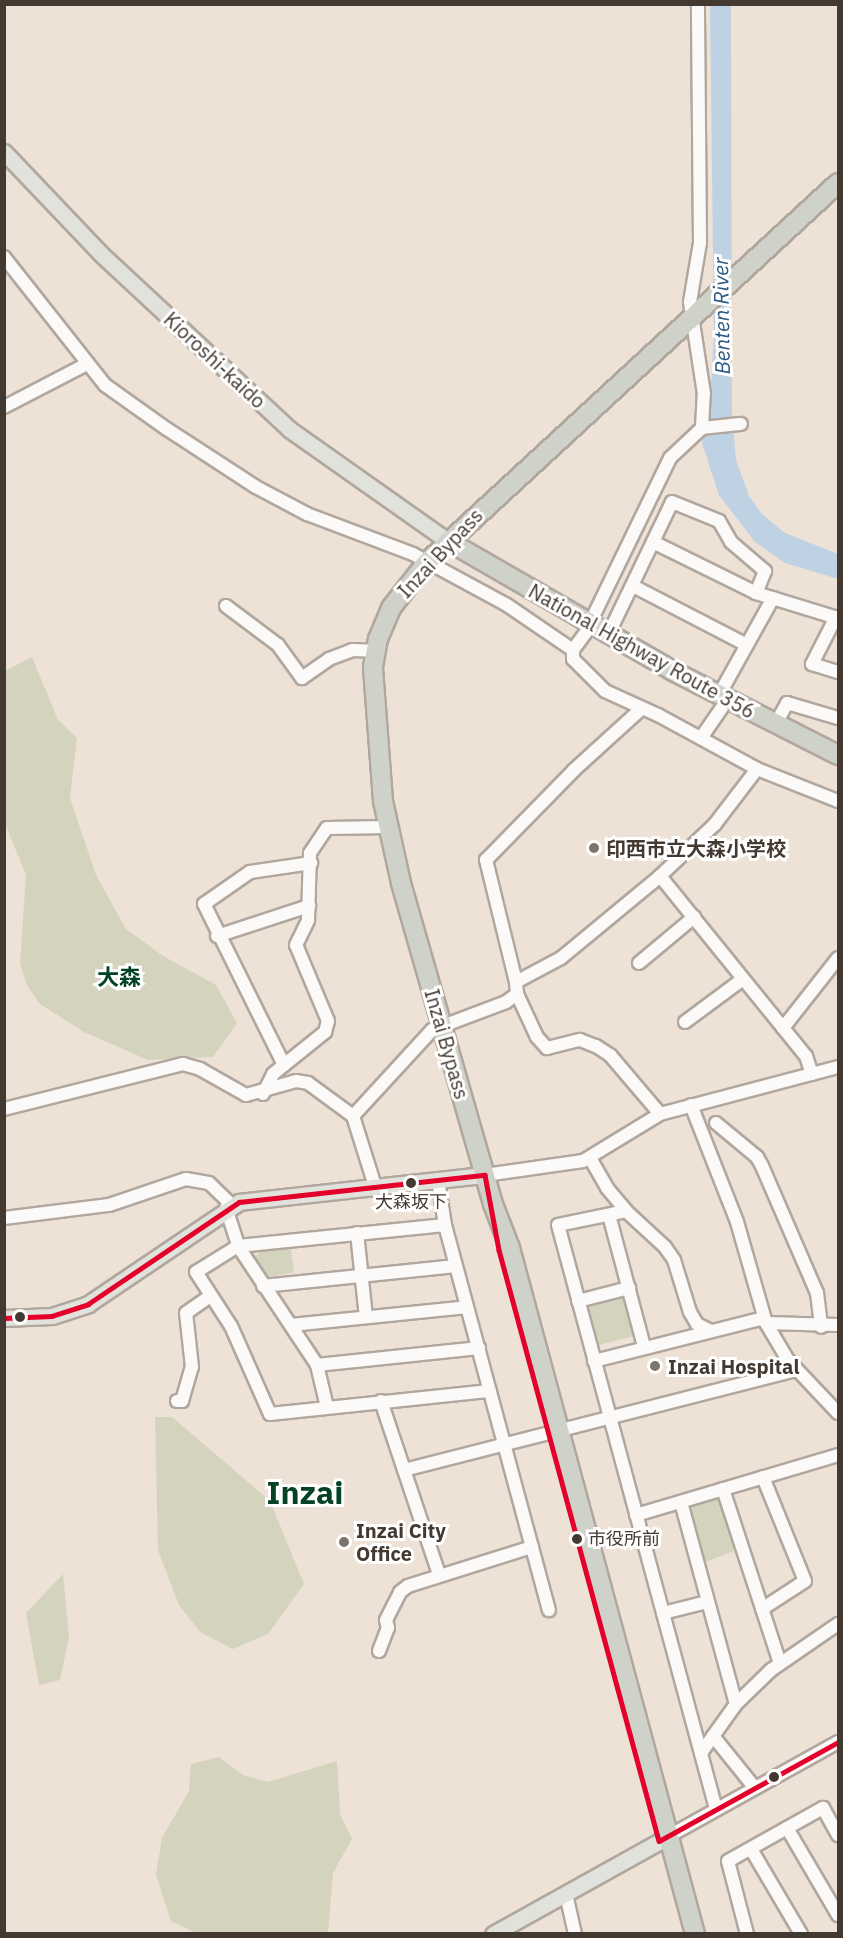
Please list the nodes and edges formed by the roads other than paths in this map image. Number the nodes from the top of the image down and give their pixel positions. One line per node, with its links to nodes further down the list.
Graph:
1 (698, 4): 5 (street)
2 (4, 152): 10 (main road, Kioroshi-kaido)
3 (838, 183): 5 (highway, Inzai Bypass)
4 (4, 257): 6 (street)
5 (697, 311): 9 (street); 10 (highway, Inzai Bypass)
6 (87, 364): 7 (street); 12 (street)
7 (4, 407)
8 (741, 424): 9 (street)
9 (702, 428): 18 (street)
10 (448, 541): 12 (highway, Inzai Bypass); 18 (highway, National Highway Route 356)
11 (653, 542): 13 (street); 14 (street); 14 (street)
12 (427, 562): 20 (street); 21 (highway, Inzai Bypass)
13 (633, 586): 18 (street); 19 (street)
14 (756, 593): 15 (street)
15 (773, 598): 17 (street); 19 (street)
16 (226, 606): 21 (street)
17 (837, 618): 22 (street)
18 (597, 626): 20 (street); 23 (highway, National Highway Route 356)
19 (747, 645): 23 (street)
20 (573, 650): 24 (street)
21 (375, 651): 31 (highway, Inzai Bypass)
22 (838, 672)
23 (723, 697): 26 (highway, National Highway Route 356); 27 (street)
24 (641, 709): 27 (street); 40 (street)
25 (838, 718): 26 (street)
26 (775, 725): 28 (highway, National Highway Route 356)
27 (701, 738): 29 (street)
28 (838, 755)
29 (757, 769): 30 (street); 33 (street)
30 (838, 801)
31 (387, 827): 32 (street); 42 (highway, Inzai Bypass)
32 (311, 863): 34 (street); 36 (street)
33 (660, 876): 35 (street); 40 (street)
34 (309, 906): 36 (street); 44 (street)
35 (694, 917): 38 (street); 39 (street)
36 (217, 936): 44 (street)
37 (838, 958): 43 (street)
38 (639, 963)
39 (743, 979): 41 (street); 43 (street)
40 (516, 988): 42 (street); 50 (street)
41 (685, 1022)
42 (441, 1025): 51 (street); 54 (highway, Inzai Bypass)
43 (783, 1028): 46 (street)
44 (284, 1065): 47 (street)
45 (838, 1067): 46 (street)
46 (812, 1074): 48 (street)
47 (263, 1094): 49 (street); 51 (street)
48 (691, 1106): 50 (street); 73 (street)
49 (4, 1110)
50 (660, 1114): 53 (street)
51 (353, 1116): 56 (street)
52 (716, 1123): 76 (street)
53 (590, 1158): 54 (street); 58 (street)
54 (485, 1174): 55 (main road); 89 (highway, Inzai Bypass)
55 (438, 1180): 56 (main road); 61 (street)
56 (375, 1186): 57 (main road)
57 (229, 1207): 60 (street); 63 (street); 72 (main road)
58 (626, 1211): 59 (street); 77 (street)
59 (609, 1215): 67 (street); 69 (street)
60 (4, 1218)
61 (445, 1225): 62 (street); 64 (street)
62 (357, 1233): 63 (street); 65 (street)
63 (237, 1246): 66 (street); 68 (street)
64 (456, 1266): 65 (street); 70 (street)
65 (361, 1275): 66 (street); 71 (street)
66 (263, 1286): 74 (street)
67 (629, 1288): 69 (street); 78 (street)
68 (210, 1296): 84 (street); 86 (street)
69 (578, 1301): 80 (street)
70 (467, 1307): 71 (street); 79 (street)
71 (366, 1317): 74 (street)
72 (4, 1318)
73 (765, 1321): 76 (street); 77 (street); 82 (street)
74 (291, 1325): 81 (street)
75 (838, 1325): 76 (street)
76 (821, 1327)
77 (709, 1330): 78 (street)
78 (644, 1347): 80 (street)
79 (479, 1348): 81 (street); 83 (street)
80 (594, 1361): 88 (street)
81 (316, 1365): 86 (street)
82 (796, 1370): 87 (street); 88 (street)
83 (490, 1390): 85 (street); 90 (street)
84 (177, 1401)
85 (381, 1401): 86 (street); 92 (street)
86 (327, 1407)
87 (838, 1413)
88 (609, 1418): 89 (street); 96 (street)
89 (554, 1432): 90 (street); 114 (highway, Inzai Bypass)
90 (505, 1445): 92 (street); 97 (street)
91 (838, 1455): 93 (street)
92 (404, 1470): 98 (street)
93 (763, 1477): 94 (street); 100 (street)
94 (723, 1489): 95 (street); 100 (street)
95 (681, 1502): 96 (street); 99 (street)
96 (636, 1515): 102 (street)
97 (532, 1547): 98 (street); 101 (street)
98 (439, 1574): 104 (street)
99 (707, 1602): 102 (street); 106 (street)
100 (762, 1609): 105 (street)
101 (549, 1610)
102 (663, 1613): 109 (street)
103 (838, 1624): 105 (street)
104 (379, 1651)
105 (780, 1663): 106 (street)
106 (736, 1704): 107 (street)
107 (713, 1736): 109 (street); 110 (street)
108 (838, 1743): 110 (street)
109 (701, 1753): 111 (street)
110 (755, 1788): 111 (street)
111 (716, 1809): 114 (street)
112 (787, 1828): 113 (street); 115 (street); 117 (street)
113 (838, 1835)
114 (664, 1838): 116 (main road); 120 (highway, Inzai Bypass); 121 (highway, Inzai Bypass)
115 (751, 1849): 122 (street); 123 (street)
116 (566, 1894): 118 (main road); 119 (street)
117 (838, 1915)
118 (493, 1934)
119 (575, 1934)
120 (684, 1934)
121 (695, 1934)
122 (747, 1934)
123 (801, 1934)

